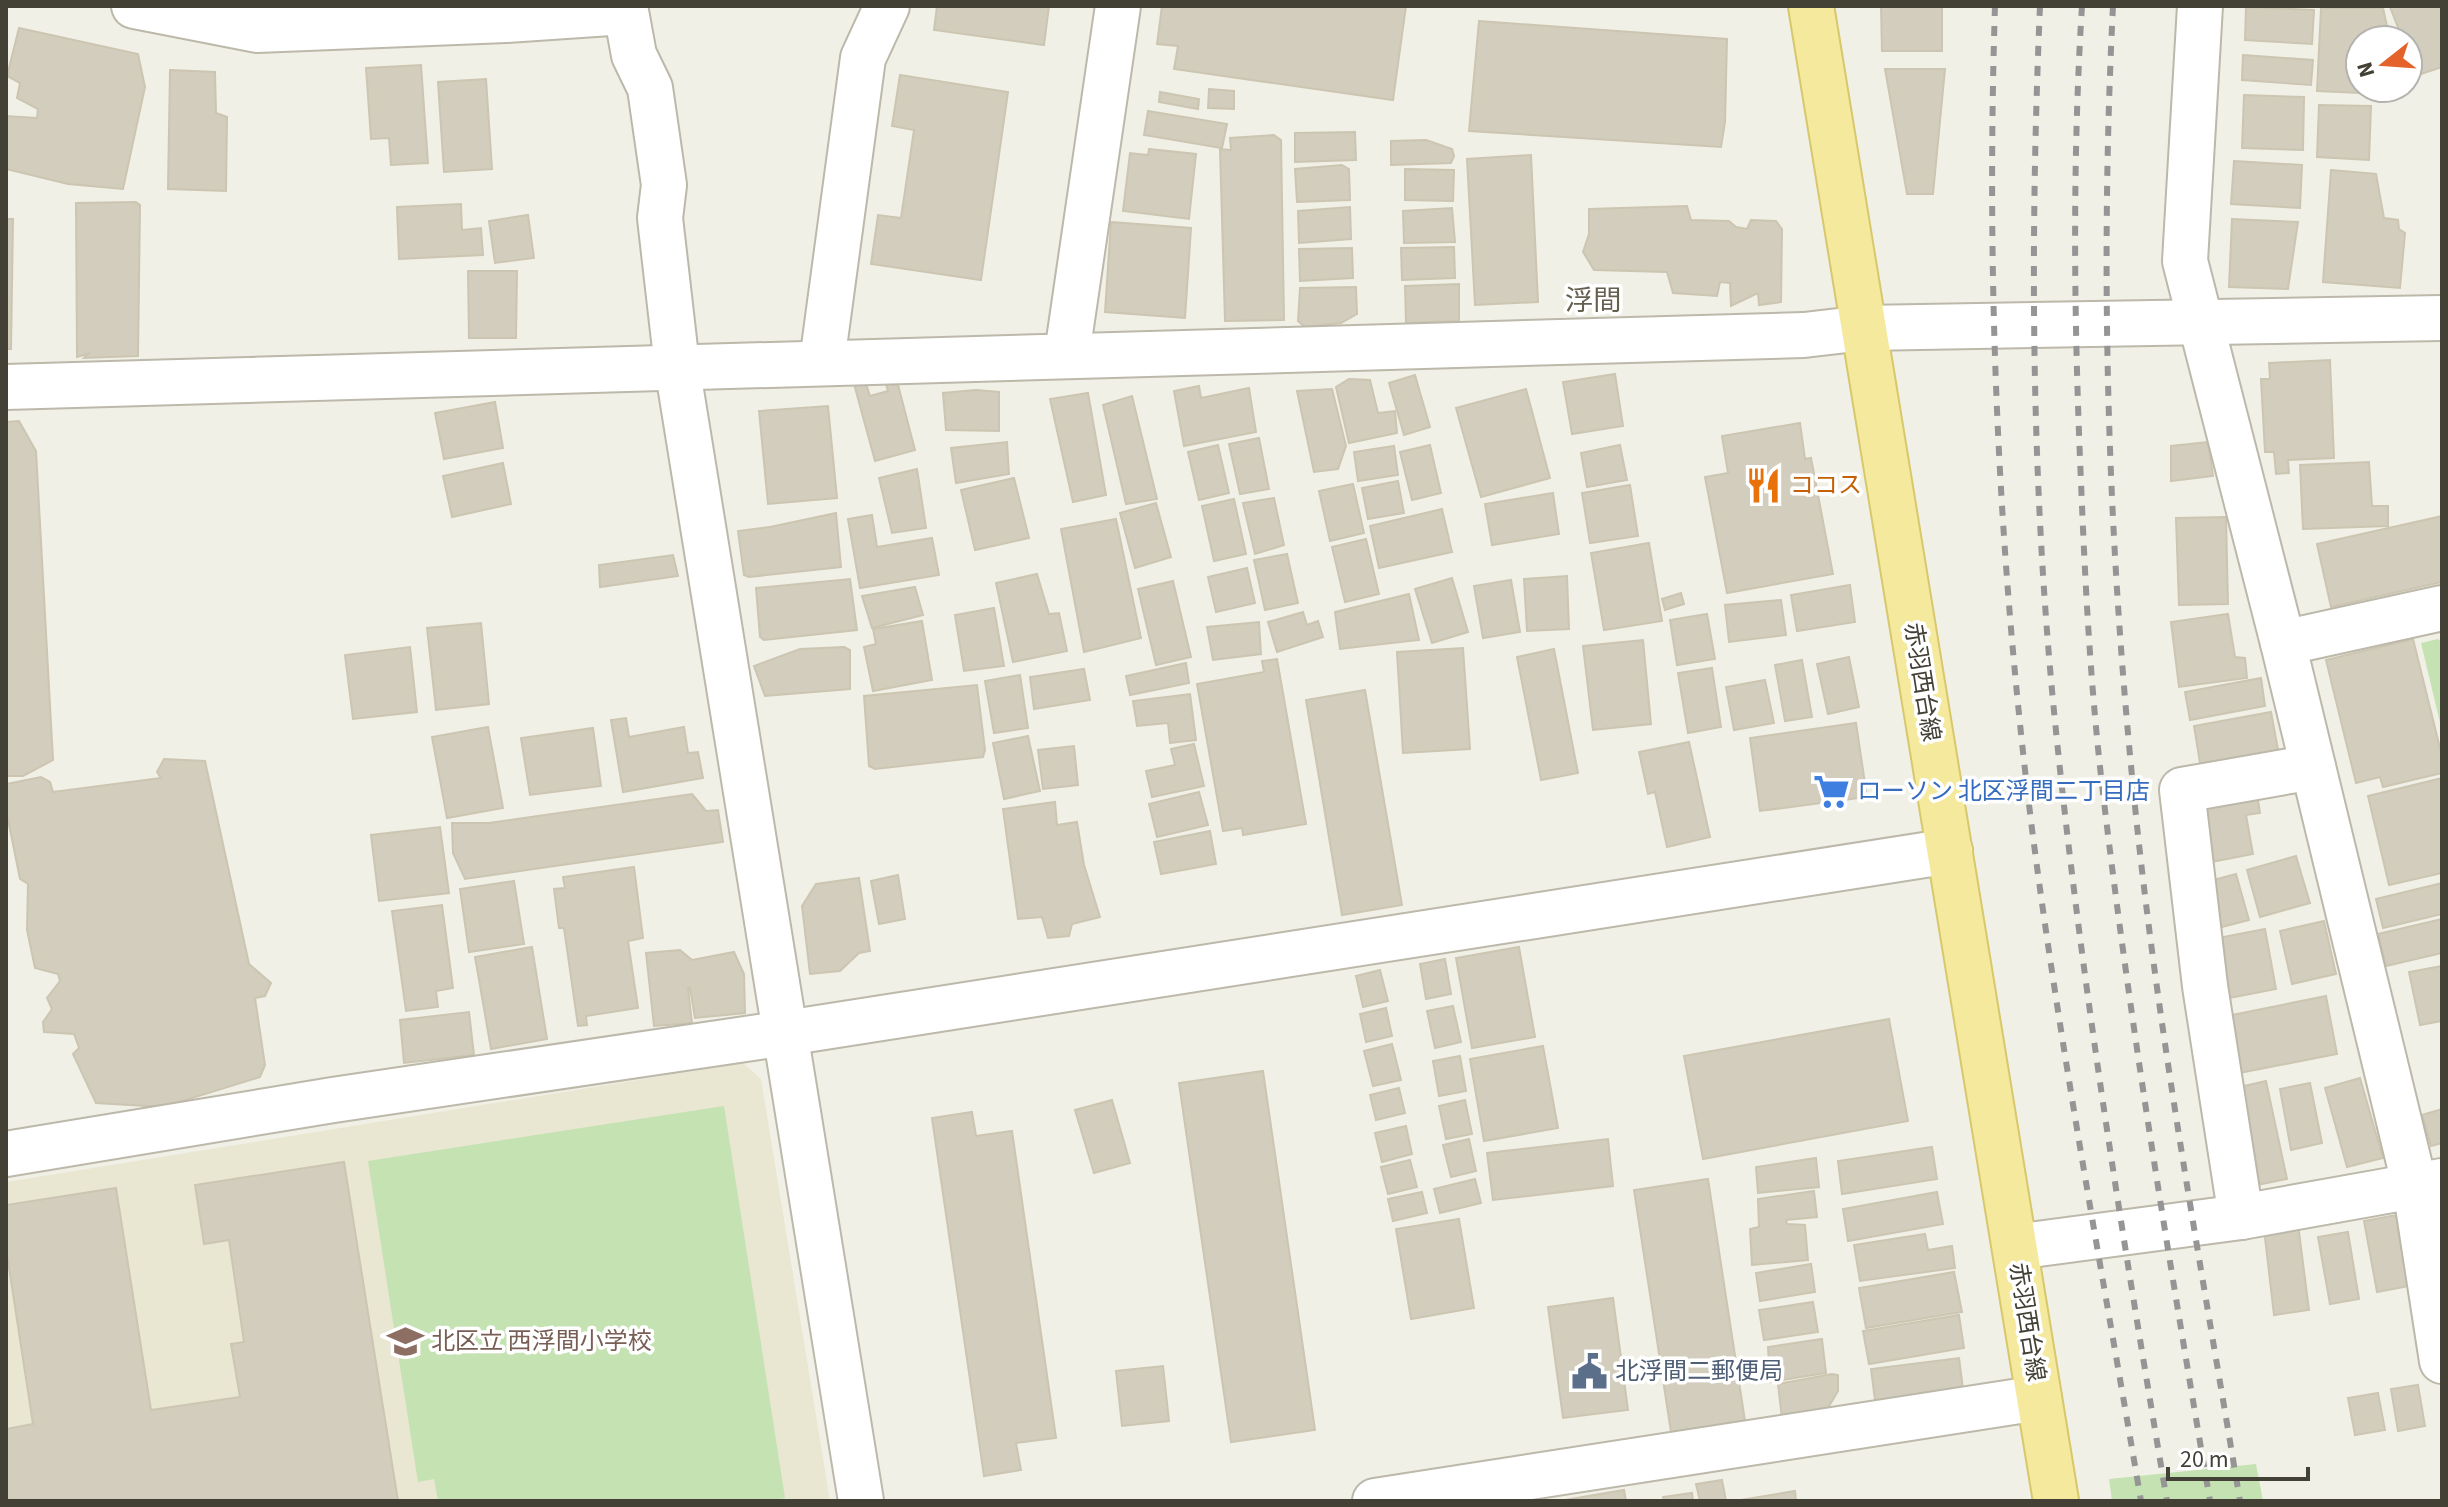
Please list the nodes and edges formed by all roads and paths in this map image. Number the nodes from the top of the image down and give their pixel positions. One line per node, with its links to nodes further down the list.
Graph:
1 (134, 6): 6 (street)
2 (887, 6): 11 (street)
3 (1118, 6): 10 (street)
4 (1811, 6): 9 (main road, 赤羽西台線)
5 (2200, 6): 8 (street)
6 (625, 9): 12 (street)
7 (2442, 318): 8 (street)
8 (2199, 323): 9 (street); 15 (street)
9 (1864, 328): 10 (street); 17 (main road, 赤羽西台線)
10 (1067, 354): 11 (street)
11 (822, 362): 12 (street)
12 (677, 366): 13 (street); 18 (street)
13 (6, 387)
14 (2442, 608): 15 (street)
15 (2283, 643): 16 (street)
16 (2313, 767): 20 (street); 21 (street)
17 (1950, 851): 18 (street); 22 (main road, 赤羽西台線)
18 (786, 1033): 19 (street); 25 (street)
19 (6, 1154)
20 (2429, 1184): 21 (street); 23 (street)
21 (2241, 1217): 22 (street)
22 (2015, 1247): 24 (main road, 赤羽西台線)
23 (2442, 1361)
24 (2039, 1398): 26 (street); 27 (main road, 赤羽西台線)
25 (861, 1501)
26 (1375, 1501)
27 (2056, 1501)

